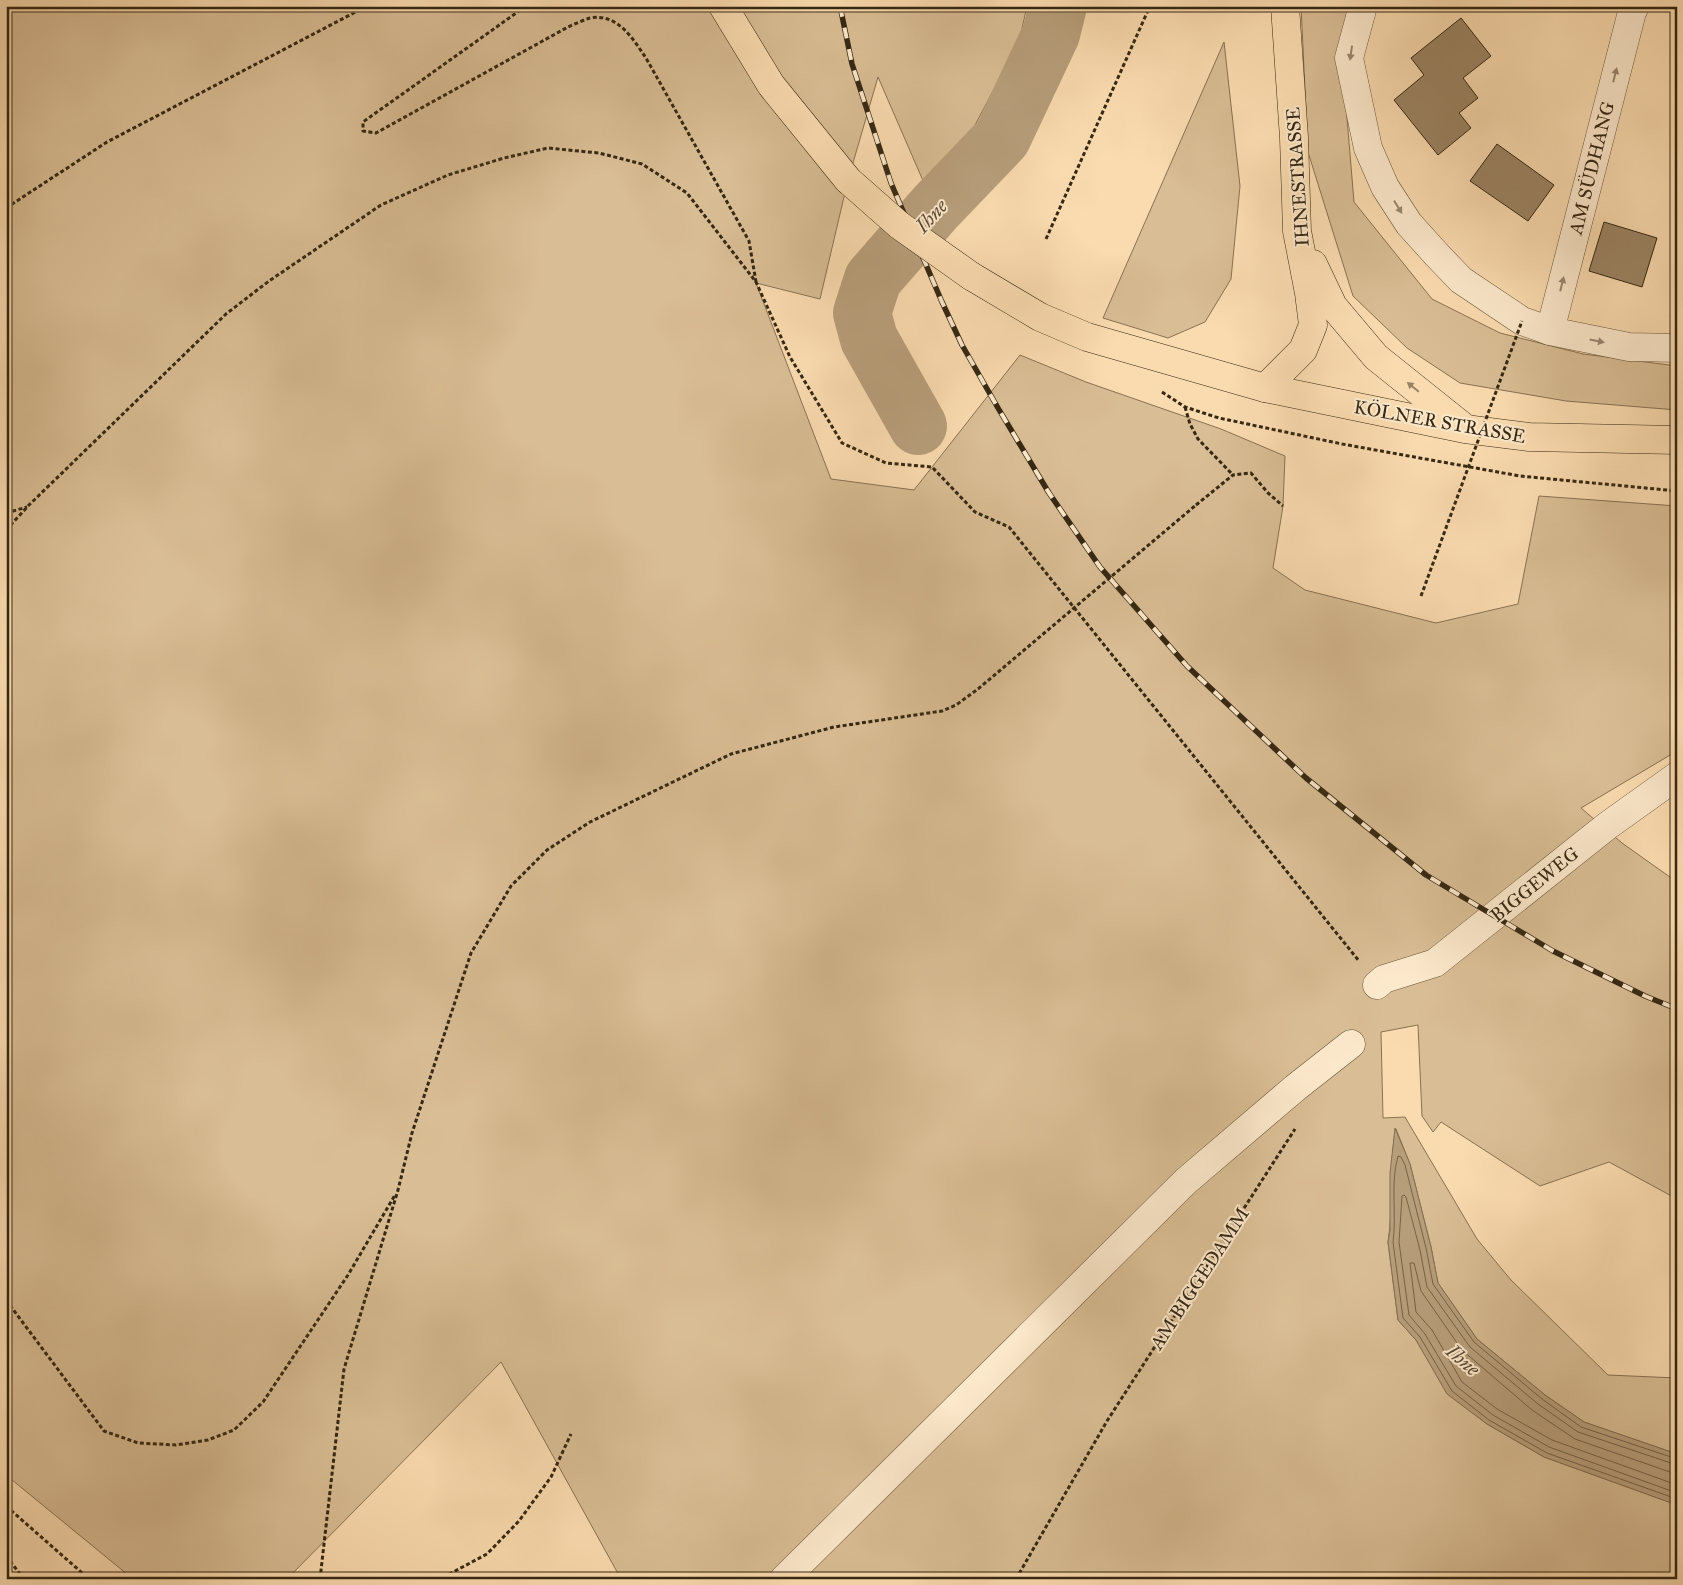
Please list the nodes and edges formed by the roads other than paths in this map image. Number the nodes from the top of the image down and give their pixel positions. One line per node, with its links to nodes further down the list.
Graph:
1 (723, 6): 8 (main road, KÖLNER STRASSE, bridge)
2 (1285, 6): 5 (main road, IHNESTRASSE)
3 (1363, 6): 6 (street, one-way to 6)
4 (1635, 6): 6 (street, AM SÜDHANG, one-way to 4)
5 (1297, 231): 8 (main road, IHNESTRASSE); 9 (main road, one-way to 5)
6 (1550, 331): 7 (street, one-way to 7)
7 (1677, 348)
8 (1265, 388): 9 (main road, KÖLNER STRASSE)
9 (1465, 429): 10 (main road, KÖLNER STRASSE)
10 (1677, 440)
11 (1677, 776): 12 (street, BIGGEWEG)
12 (1381, 982)
13 (1351, 1044): 14 (street)
14 (784, 1579)

